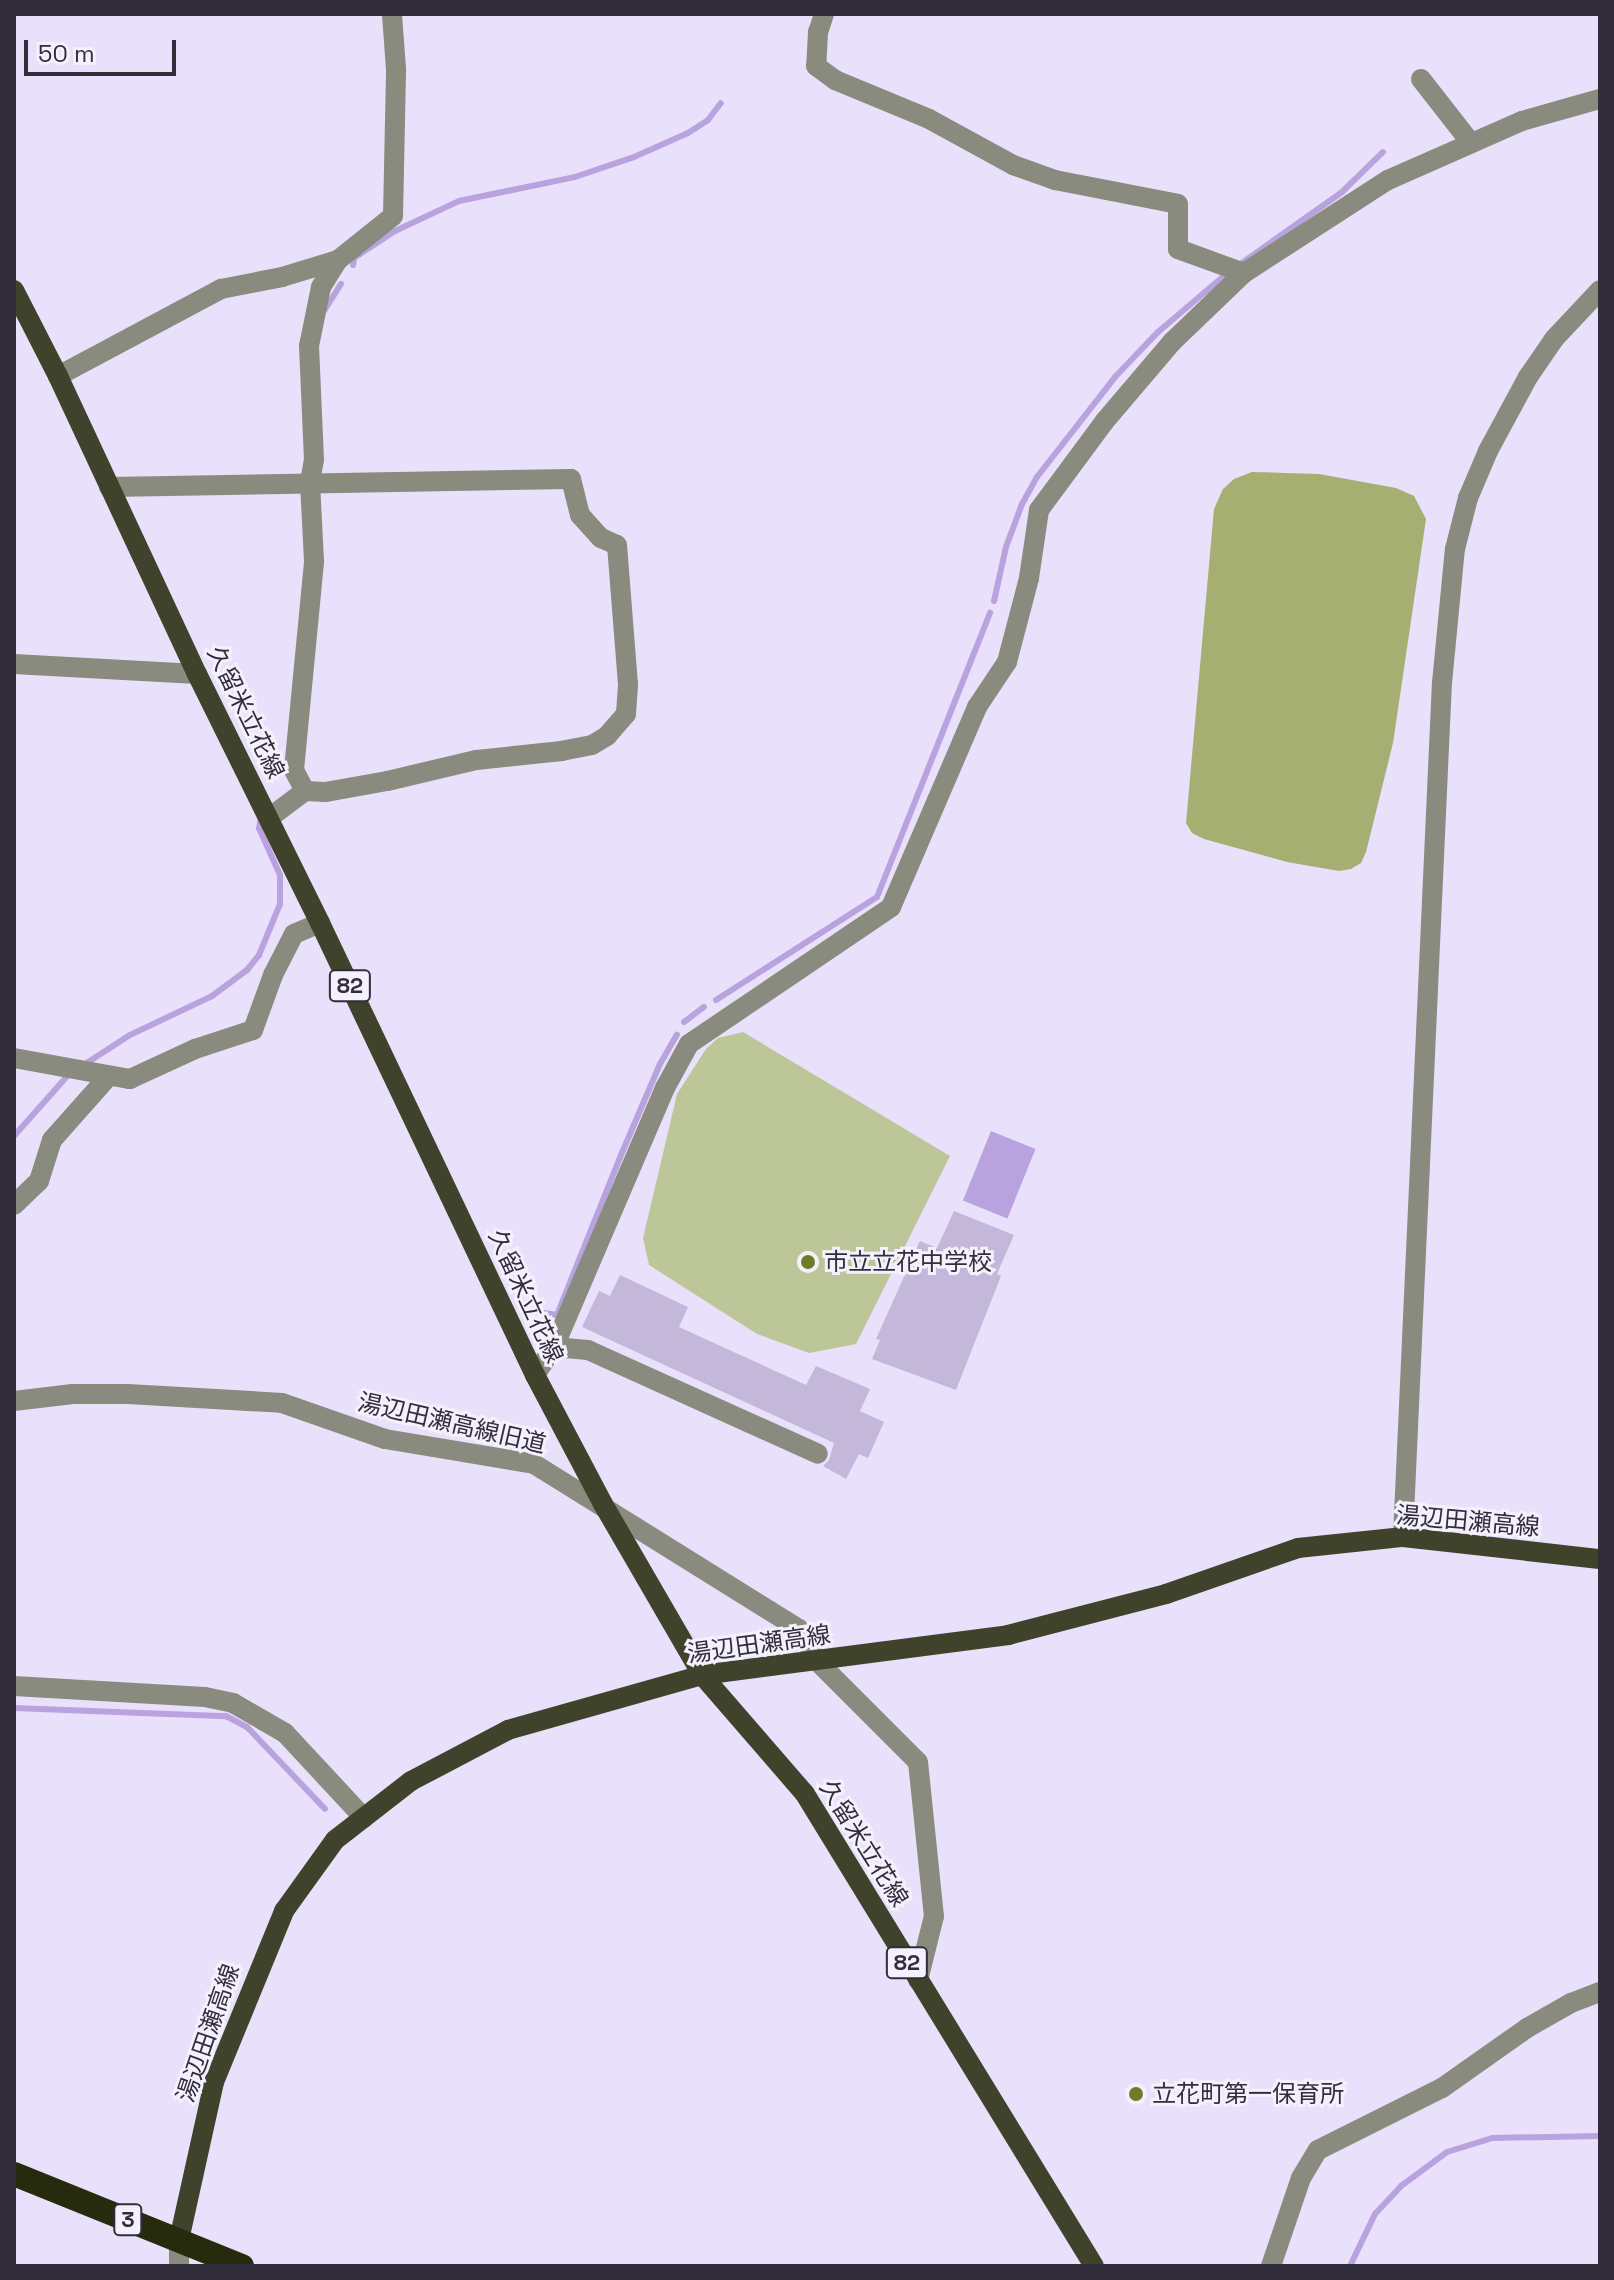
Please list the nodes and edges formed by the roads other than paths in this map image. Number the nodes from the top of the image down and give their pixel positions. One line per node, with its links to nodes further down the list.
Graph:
1 (392, 14): 6 (street)
2 (824, 14): 7 (street)
3 (1421, 79): 5 (street)
4 (1600, 99): 5 (street)
5 (1471, 143): 7 (street)
6 (338, 260): 10 (street); 11 (street)
7 (1244, 273): 21 (street)
8 (14, 290): 10 (main road, 久留米立花線 / 82)
9 (1600, 290): 26 (street)
10 (58, 376): 12 (main road, 久留米立花線 / 82)
11 (310, 482): 12 (street); 15 (street); 15 (street)
12 (109, 487): 14 (main road, 久留米立花線 / 82)
13 (14, 664): 14 (street)
14 (197, 674): 16 (main road, 久留米立花線 / 82)
15 (305, 791): 16 (street)
16 (269, 818): 17 (main road, 久留米立花線 / 82)
17 (320, 923): 19 (street); 22 (main road, 久留米立花線 / 82)
18 (14, 1058): 19 (street)
19 (107, 1078): 20 (street)
20 (14, 1205)
21 (554, 1347): 22 (street); 24 (street)
22 (535, 1375): 25 (main road, 久留米立花線 / 82)
23 (14, 1401): 25 (street, 湯辺田瀬高線旧道)
24 (818, 1454)
25 (603, 1504): 28 (street, 湯辺田瀬高線旧道); 29 (main road, 久留米立花線 / 82)
26 (1403, 1537): 27 (main road, 湯辺田瀬高線); 28 (main road, 湯辺田瀬高線)
27 (1600, 1559)
28 (818, 1662): 29 (main road, 湯辺田瀬高線); 32 (street, 湯辺田瀬高線旧道)
29 (702, 1675): 31 (main road, 湯辺田瀬高線); 32 (main road, 久留米立花線 / 82)
30 (14, 1686): 31 (street)
31 (364, 1818): 35 (main road, 湯辺田瀬高線)
32 (918, 1980): 38 (main road, 久留米立花線 / 82)
33 (1600, 1992): 39 (street)
34 (14, 2174): 35 (highway, 3)
35 (179, 2240): 36 (street); 37 (highway, 3)
36 (179, 2266)
37 (242, 2266)
38 (1094, 2266)
39 (1271, 2266)

